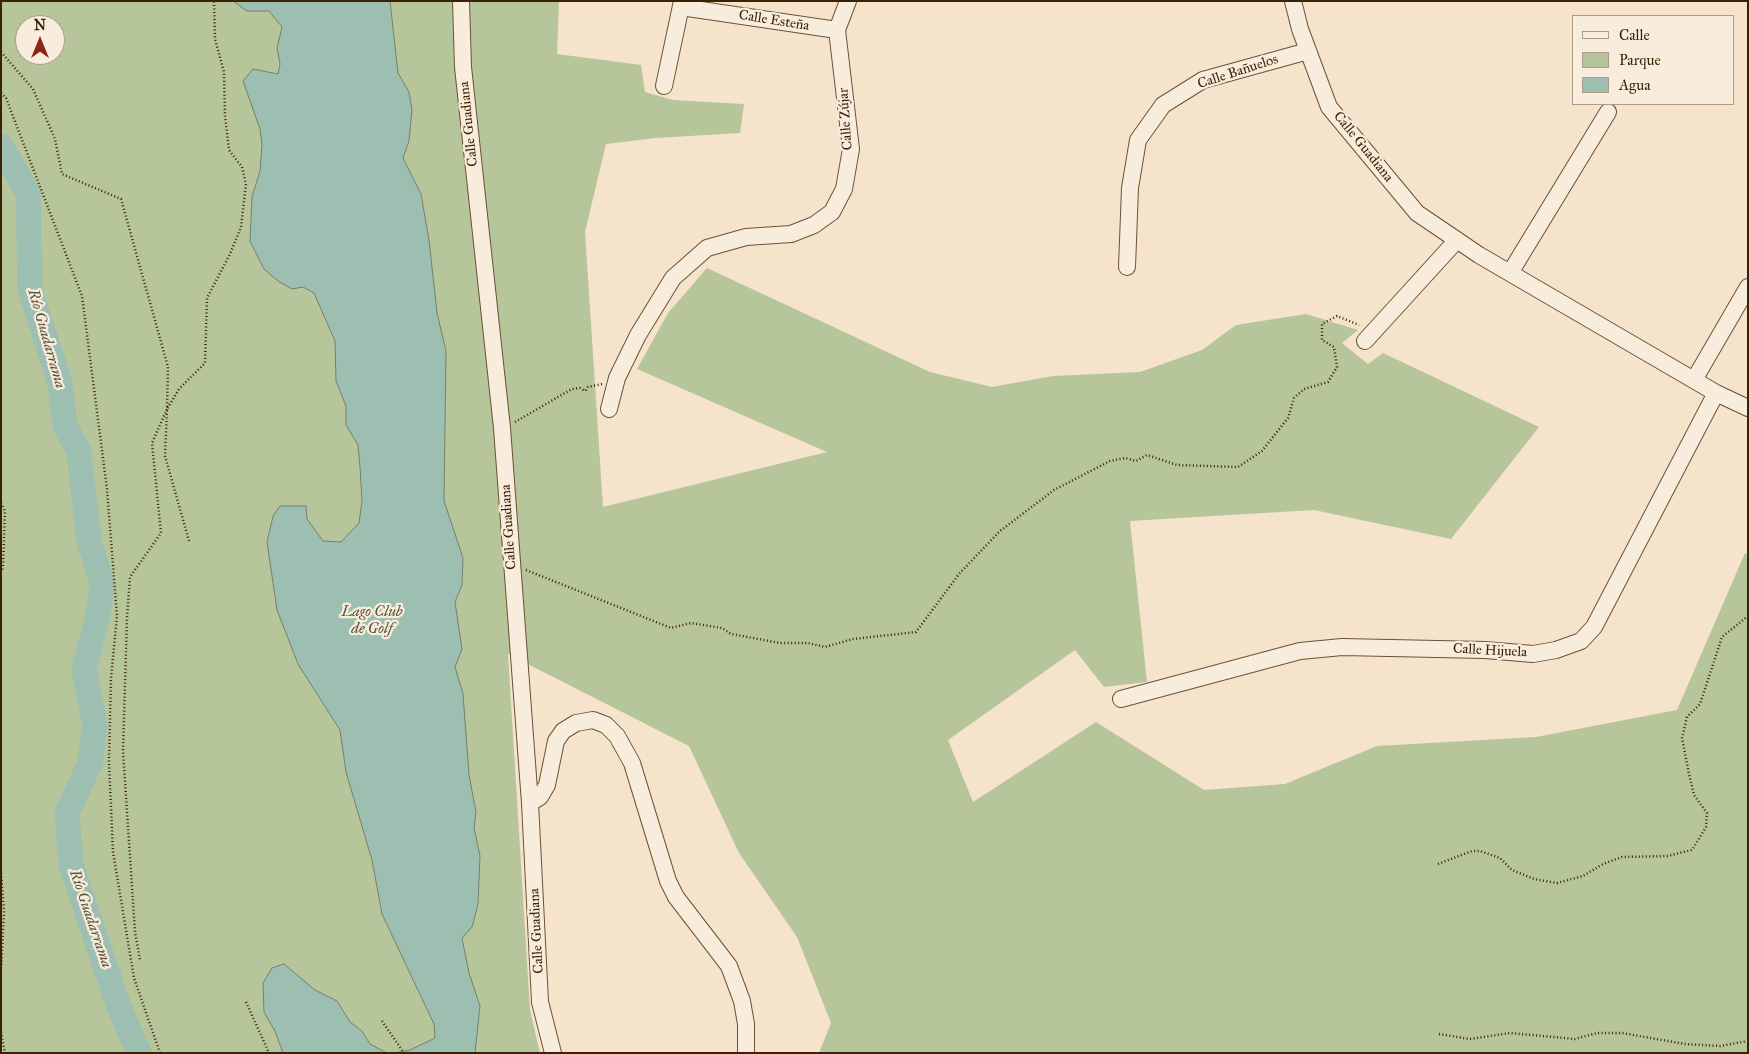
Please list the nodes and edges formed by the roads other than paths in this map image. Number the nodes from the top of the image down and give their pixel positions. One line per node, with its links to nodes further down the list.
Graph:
1 (461, 1): 19 (street, Calle Guadiana)
2 (848, 1): 5 (street, Calle Zújar)
3 (1293, 1): 6 (street, Calle Guadiana)
4 (682, 4): 5 (street, Calle Esteña); 7 (street, Calle Esteña)
5 (837, 30): 17 (street, Calle Zújar)
6 (1308, 51): 9 (street, Calle Guadiana); 10 (street, Calle Bañuelos)
7 (664, 86)
8 (1608, 112): 11 (street)
9 (1457, 240): 11 (street, Calle Guadiana); 13 (street)
10 (1127, 267)
11 (1510, 273): 14 (street, Calle Guadiana)
12 (1748, 287): 14 (street)
13 (1369, 336)
14 (1694, 380): 15 (street, Calle Guadiana)
15 (1716, 392): 16 (street, Calle Guadiana); 18 (street, Calle Hijuela)
16 (1748, 408)
17 (609, 409)
18 (1121, 699)
19 (530, 802): 20 (street, Calle Guadiana); 21 (street)
20 (553, 1053)
21 (746, 1053)

